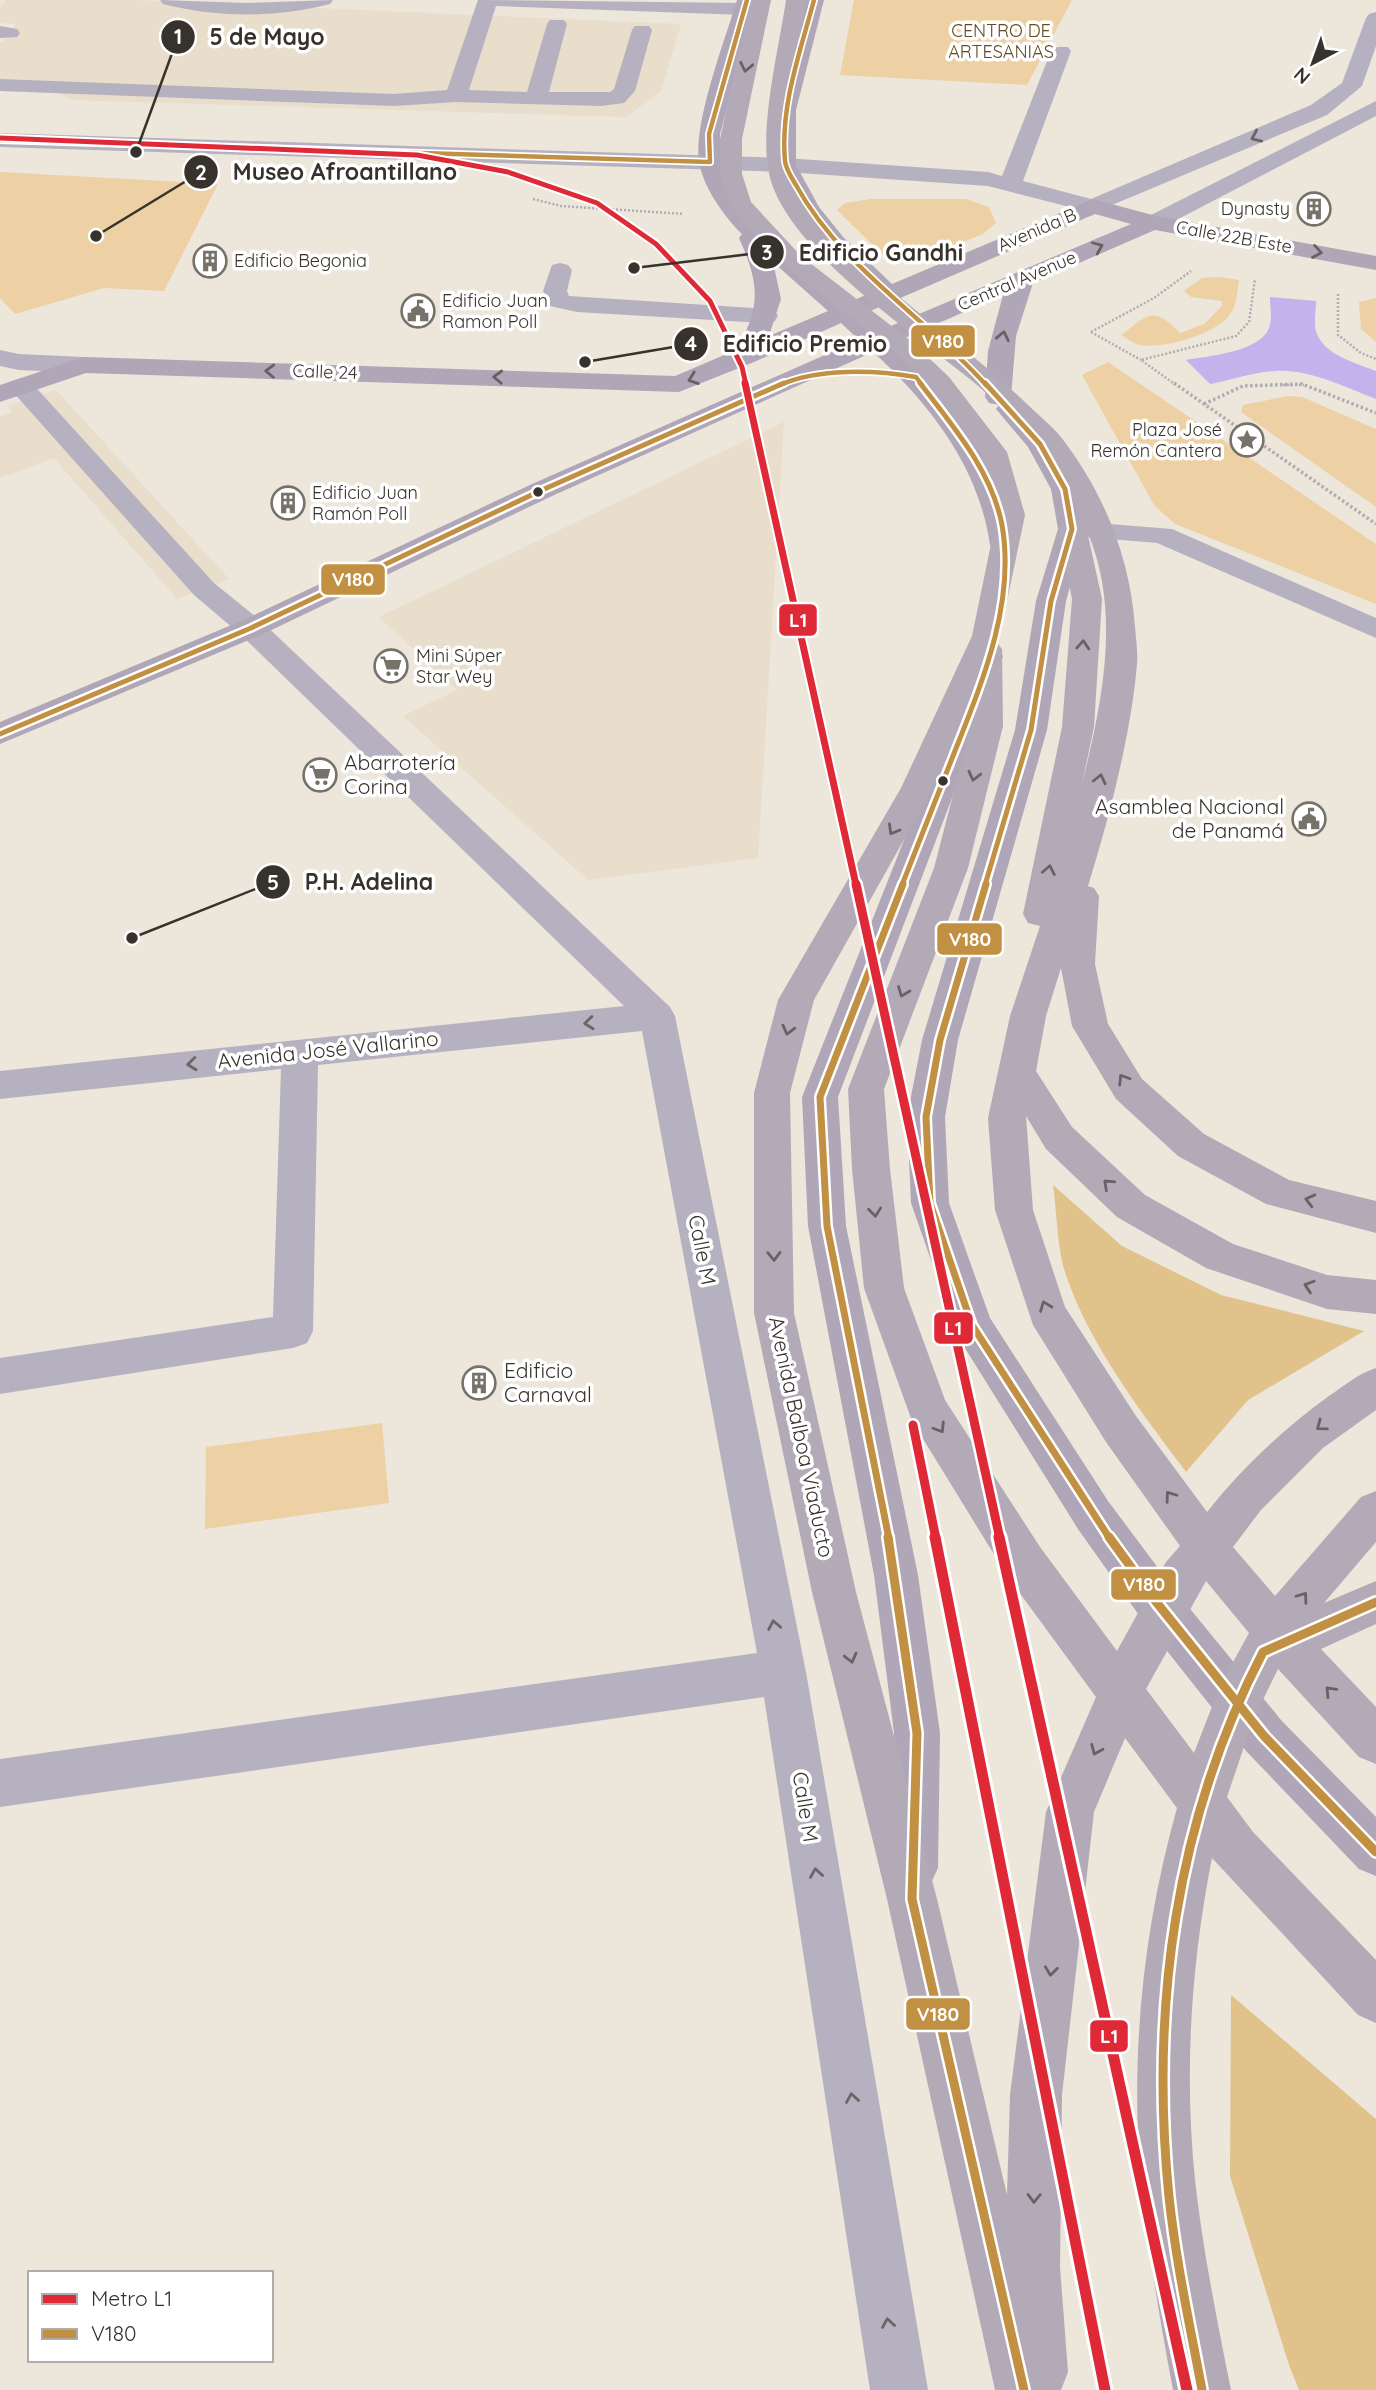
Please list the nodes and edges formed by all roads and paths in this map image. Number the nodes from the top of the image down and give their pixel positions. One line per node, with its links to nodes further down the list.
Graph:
1 (170, 0): 2 (street)
2 (323, 0)
3 (489, 0): 6 (street); 12 (street)
4 (796, 0): 52 (highway, one-way to 4)
5 (814, 0): 17 (main road)
6 (751, 3): 16 (main road); 50 (highway, Avenida Balboa Viaducto, one-way to 50)
7 (557, 24): 13 (street)
8 (1375, 25): 19 (street, Avenida B, one-way to 19)
9 (642, 30): 13 (street)
10 (1061, 51): 18 (street)
11 (0, 85): 12 (street)
12 (456, 96): 13 (street)
13 (536, 99)
14 (1376, 107): 21 (street, Central Avenue)
15 (0, 140): 16 (street)
16 (710, 162): 17 (street); 20 (main road)
17 (785, 165): 18 (street); 28 (main road)
18 (1011, 183): 19 (street)
19 (1093, 206): 21 (main road, Calle 22B Este); 28 (main road, Avenida B)
20 (744, 223): 29 (main road); 30 (main road)
21 (1153, 223): 22 (main road, Calle 22B Este, one-way to 22); 26 (main road, Central Avenue, one-way to 21)
22 (1376, 262)
23 (1196, 267): 36 (path)
24 (560, 270): 30 (street)
25 (1255, 276): 36 (path)
26 (1022, 279): 31 (main road, Central Avenue); 42 (main road, one-way to 26)
27 (1338, 285): 35 (path)
28 (888, 293): 29 (main road, Avenida B); 31 (main road)
29 (842, 313): 32 (main road); 34 (main road, Avenida B)
30 (766, 316): 34 (main road)
31 (922, 321): 32 (main road, Central Avenue); 42 (main road)
32 (877, 342): 38 (main road); 39 (main road, Central Avenue)
33 (0, 358): 37 (street, Calle 24)
34 (745, 358): 40 (main road, Avenida B, one-way to 40)
35 (1376, 359)
36 (1141, 360): 43 (path)
37 (85, 365): 40 (main road, Calle 24, one-way to 37); 41 (main road, Calle 24)
38 (916, 377): 39 (main road); 67 (main road)
39 (795, 378): 45 (main road, Central Avenue)
40 (566, 379): 45 (main road)
41 (11, 390): 48 (street)
42 (998, 397): 47 (main road)
43 (1204, 405): 44 (path); 46 (path)
44 (1376, 413)
45 (542, 490): 48 (main road, Central Avenue)
46 (1376, 524)
47 (1072, 529): 49 (street); 57 (highway, one-way to 47); 66 (main road)
48 (251, 628): 51 (main road, Central Avenue); 53 (street)
49 (1376, 628)
50 (987, 636): 67 (highway, Avenida Balboa Viaducto, one-way to 67); 68 (highway, one-way to 68)
51 (0, 734)
52 (1084, 845): 56 (highway, one-way to 52); 64 (highway, one-way to 52)
53 (657, 1016): 54 (street, Avenida José Vallarino, one-way to 54); 63 (street, Calle M, one-way to 53)
54 (300, 1052): 55 (street, Avenida José Vallarino, one-way to 55); 58 (street)
55 (0, 1085)
56 (1376, 1217)
57 (1376, 1297)
58 (0, 1376)
59 (1376, 1386): 71 (highway, one-way to 71)
60 (1376, 1511): 62 (highway, one-way to 60)
61 (1376, 1602): 62 (highway)
62 (1262, 1652): 72 (highway)
63 (783, 1672): 65 (street); 69 (street, Calle M, one-way to 63)
64 (1376, 1741)
65 (0, 1783)
66 (1376, 1852)
67 (912, 1899): 70 (highway, Avenida Balboa Viaducto)
68 (1376, 1997)
69 (899, 2390)
70 (1024, 2390)
71 (1042, 2390)
72 (1202, 2390)

